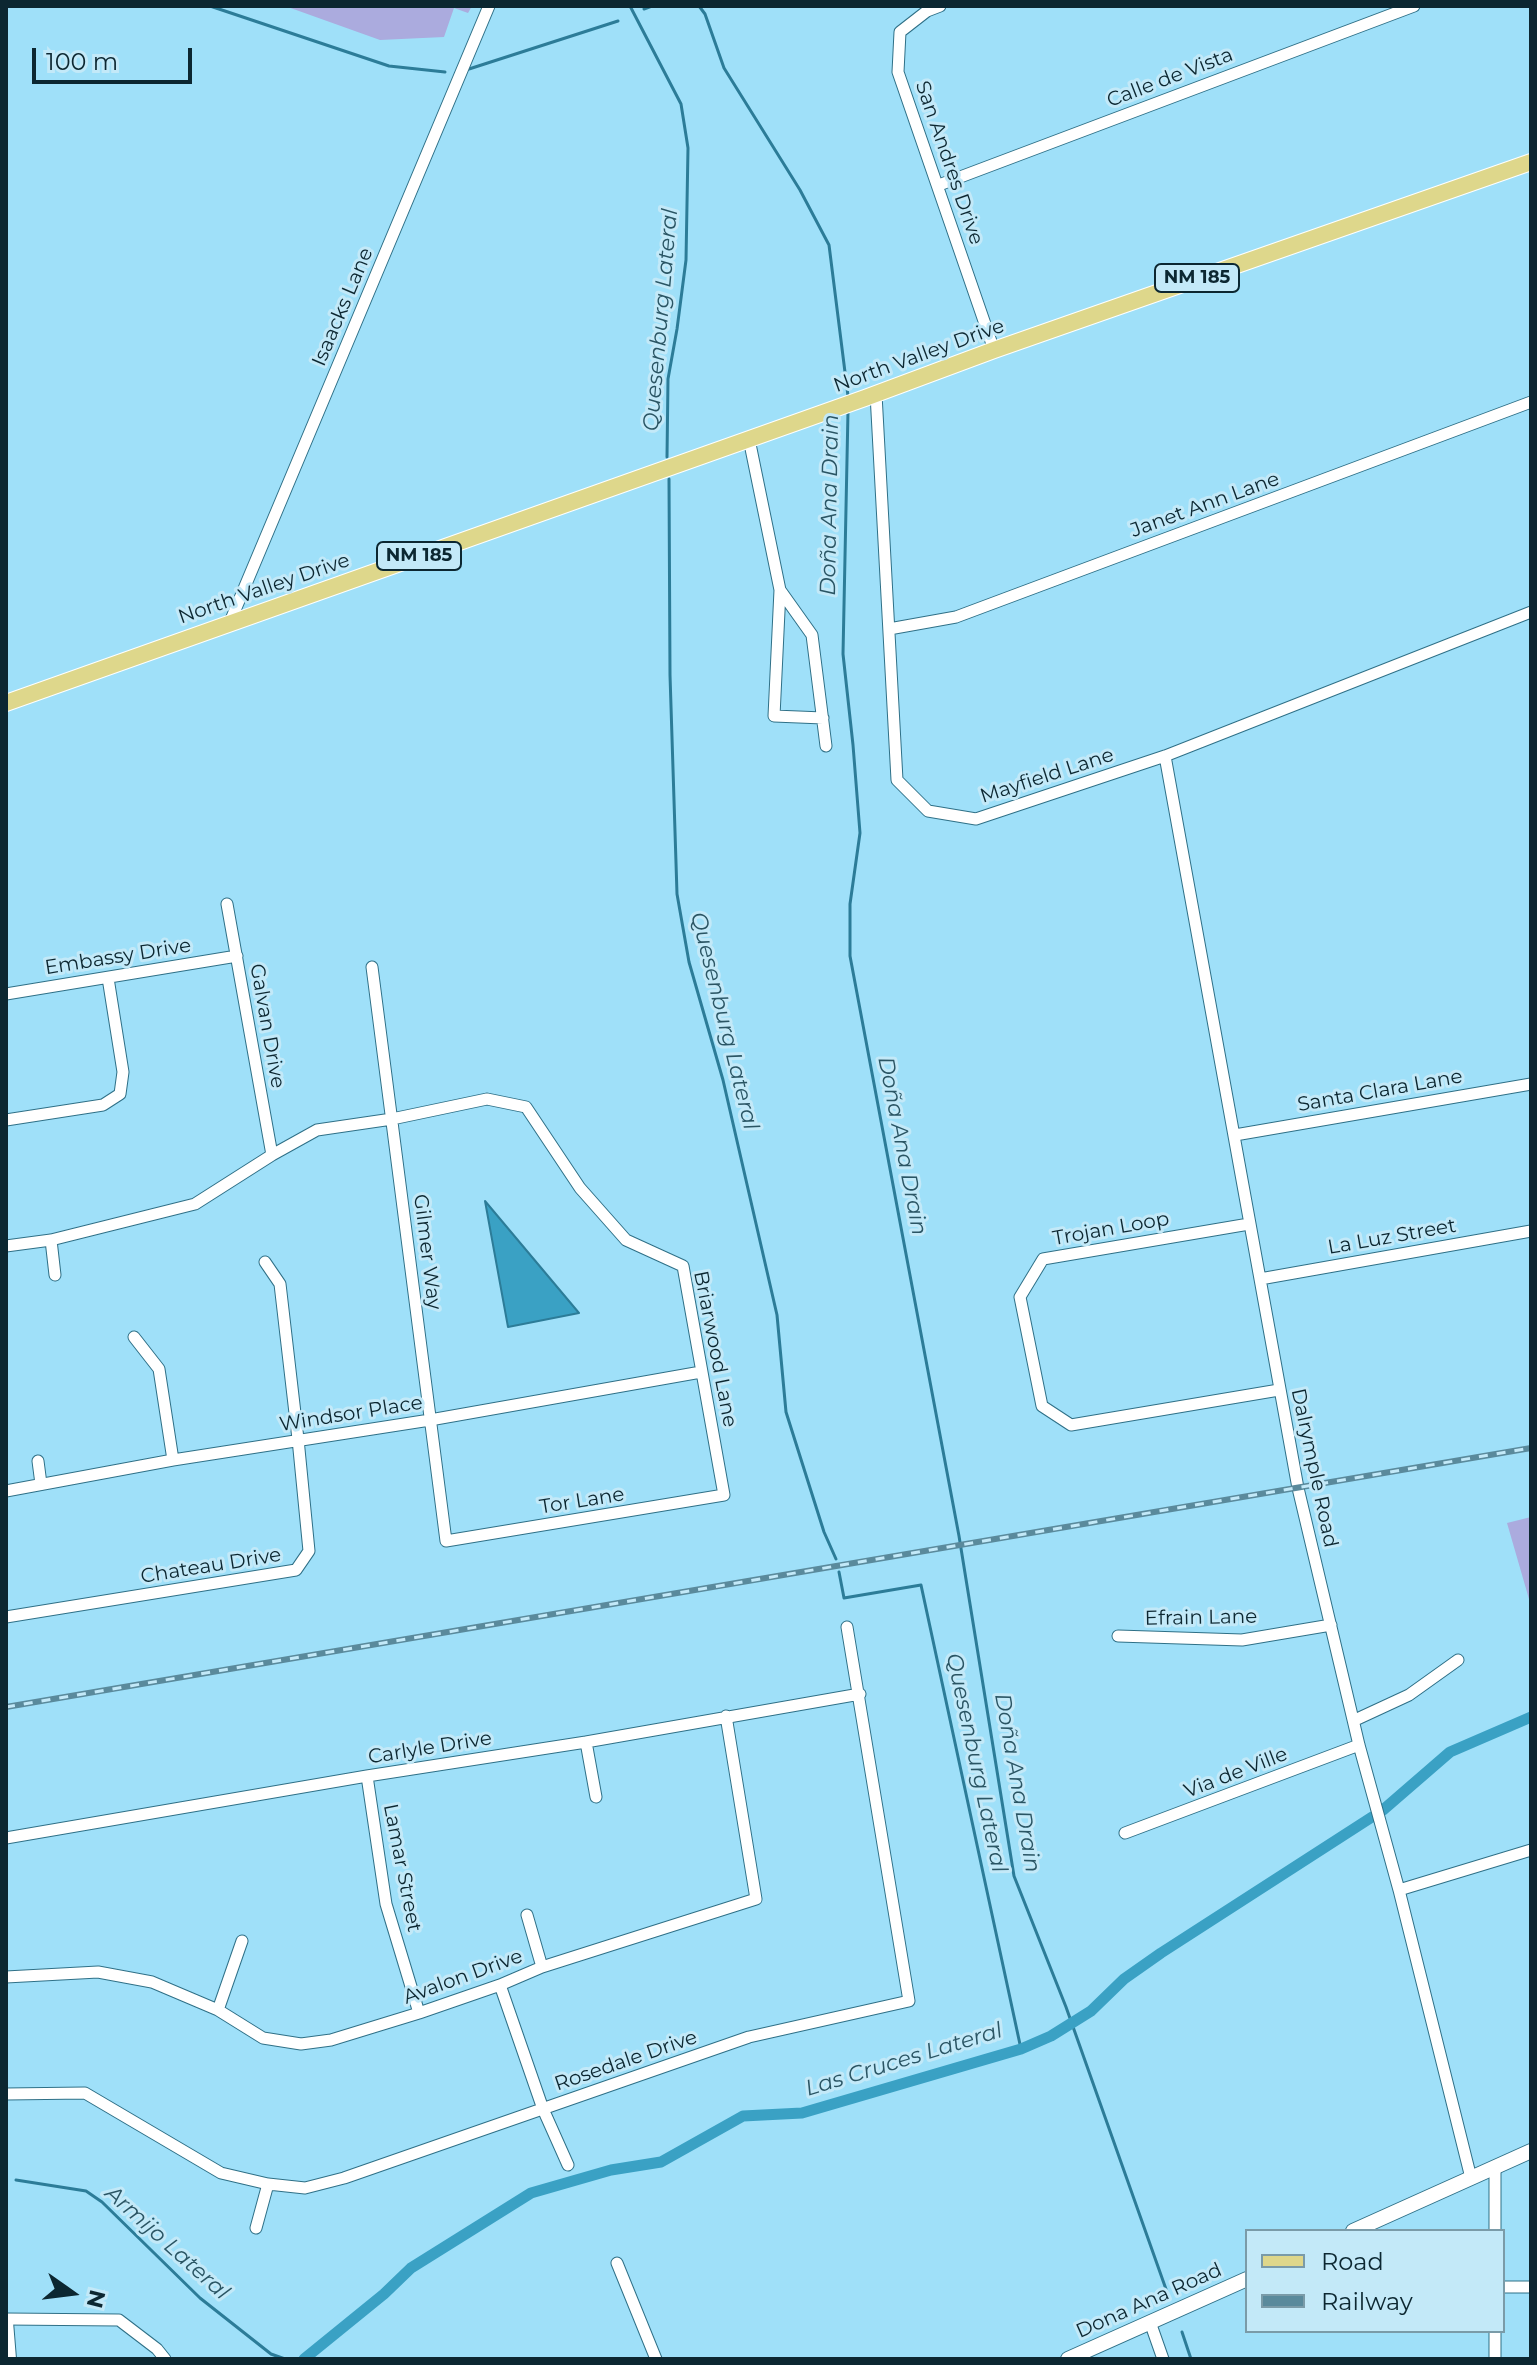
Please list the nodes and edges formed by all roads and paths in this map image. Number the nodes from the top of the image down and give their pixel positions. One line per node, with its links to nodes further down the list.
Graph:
1 (489, 6): 12 (street, Isaacks Lane)
2 (940, 6): 5 (street, San Andres Drive)
3 (1414, 6): 5 (street, Calle de Vista)
4 (1531, 162): 6 (main road, North Valley Drive / NM 185)
5 (939, 185): 6 (street, San Andres Drive)
6 (994, 350): 7 (main road, North Valley Drive / NM 185)
7 (870, 396): 9 (main road, North Valley Drive / NM 185); 13 (street, Mayfield Lane)
8 (1531, 402): 13 (street, Janet Ann Lane)
9 (749, 439): 10 (street); 12 (main road, North Valley Drive / NM 185)
10 (780, 590): 15 (street); 15 (street)
11 (1531, 612): 17 (street, Mayfield Lane)
12 (230, 622): 14 (main road, North Valley Drive / NM 185)
13 (889, 629): 17 (street, Mayfield Lane)
14 (6, 703)
15 (823, 718): 16 (street)
16 (826, 746)
17 (1165, 756): 26 (street, Dalrymple Road)
18 (227, 904): 19 (street, Galvan Drive)
19 (237, 956): 21 (street, Embassy Drive); 27 (street, Galvan Drive)
20 (372, 967): 24 (street, Gilmer Way)
21 (108, 978): 22 (street, Embassy Drive); 25 (street)
22 (6, 994)
23 (1531, 1084): 26 (street, Santa Clara Lane)
24 (392, 1119): 27 (street, Briarwood Lane); 36 (street, Briarwood Lane); 38 (street, Gilmer Way)
25 (6, 1120)
26 (1235, 1135): 28 (street, Dalrymple Road)
27 (272, 1155): 30 (street, Briarwood Lane)
28 (1249, 1224): 34 (street, Dalrymple Road); 37 (street, Trojan Loop)
29 (1531, 1231): 34 (street, La Luz Street)
30 (51, 1240): 31 (street, Briarwood Lane); 33 (street)
31 (6, 1246)
32 (265, 1262): 39 (street, Chateau Drive)
33 (55, 1275)
34 (1260, 1279): 37 (street, Dalrymple Road)
35 (134, 1337): 40 (street)
36 (701, 1372): 38 (street, Windsor Place); 44 (street, Briarwood Lane)
37 (1279, 1390): 47 (street, Dalrymple Road)
38 (430, 1420): 39 (street, Windsor Place); 45 (street, Gilmer Way)
39 (298, 1439): 40 (street, Windsor Place); 46 (street, Chateau Drive)
40 (173, 1460): 42 (street, Windsor Place)
41 (38, 1461): 42 (street)
42 (41, 1484): 43 (street, Windsor Place)
43 (6, 1491)
44 (724, 1495): 45 (street, Tor Lane)
45 (446, 1541)
46 (6, 1617)
47 (1331, 1625): 49 (street, Efrain Lane); 53 (street, Dalrymple Road)
48 (847, 1627): 51 (street, Rosedale Drive)
49 (1118, 1636)
50 (1458, 1660): 53 (street)
51 (860, 1694): 52 (street, Carlyle Drive); 70 (street, Rosedale Drive)
52 (726, 1716): 54 (street, Carlyle Drive); 64 (street, Avalon Drive)
53 (1355, 1720): 55 (street, Dalrymple Road)
54 (586, 1742): 56 (street, Carlyle Drive); 57 (street)
55 (1359, 1745): 58 (street, Via de Ville); 61 (street, Dalrymple Road)
56 (367, 1776): 59 (street, Carlyle Drive); 68 (street, Lamar Street)
57 (596, 1797)
58 (1125, 1833)
59 (6, 1838)
60 (1531, 1850): 61 (street)
61 (1399, 1890): 74 (street, Dalrymple Road)
62 (527, 1915): 64 (street)
63 (242, 1941): 67 (street)
64 (542, 1967): 66 (street, Avalon Drive)
65 (6, 1977): 67 (street, Avalon Drive)
66 (500, 1985): 68 (street, Avalon Drive); 70 (street)
67 (218, 2010): 68 (street, Avalon Drive)
68 (419, 2013)
69 (6, 2094): 75 (street, Rosedale Drive)
70 (543, 2109): 72 (street); 75 (street, Rosedale Drive)
71 (1531, 2151): 73 (street)
72 (568, 2165)
73 (1495, 2166): 74 (street); 78 (street)
74 (1471, 2178): 77 (street)
75 (268, 2184): 76 (street)
76 (256, 2228)
77 (1357, 2229)
78 (1495, 2229)
79 (617, 2263): 88 (street)
80 (1245, 2280): 84 (street, Dona Ana Road)
81 (1505, 2287): 82 (street)
82 (1531, 2287)
83 (6, 2321): 86 (street); 87 (street)
84 (1150, 2322): 89 (street, Dona Ana Road); 90 (street)
85 (1495, 2333): 91 (street)
86 (9, 2359)
87 (165, 2359)
88 (656, 2359)
89 (1068, 2359)
90 (1163, 2359)
91 (1495, 2359)

